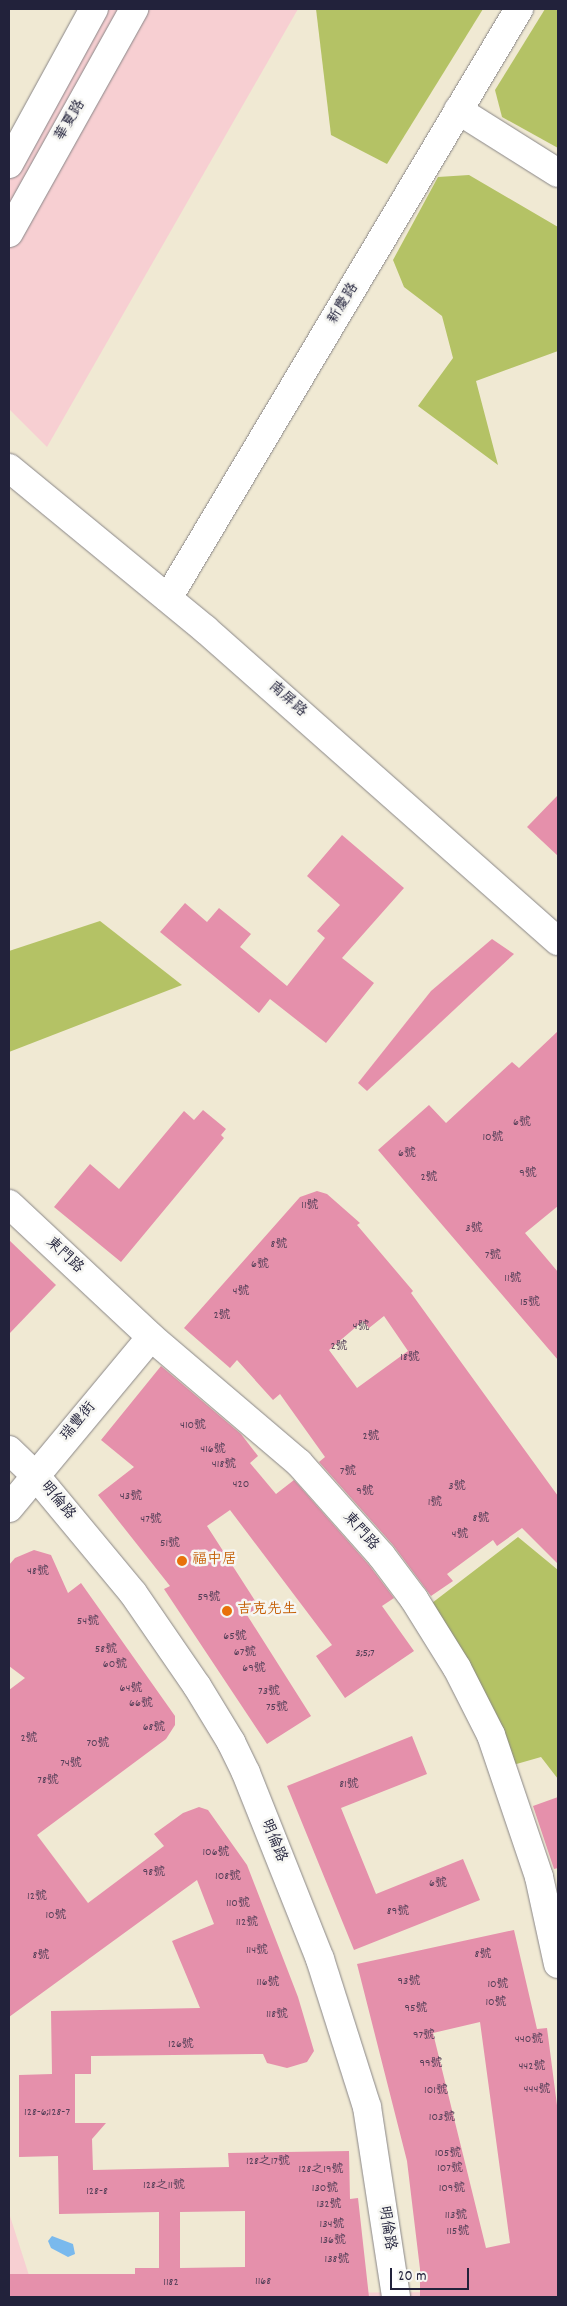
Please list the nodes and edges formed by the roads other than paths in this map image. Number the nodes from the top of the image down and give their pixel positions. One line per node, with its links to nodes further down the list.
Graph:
1 (94, 9): 5 (street)
2 (134, 9): 7 (street, 華夏路)
3 (519, 9): 4 (street, 新慶路)
4 (458, 110): 6 (street); 9 (street, 新慶路)
5 (9, 164)
6 (558, 173)
7 (9, 233)
8 (9, 468): 9 (street, 南屏路)
9 (168, 598): 10 (street, 南屏路)
10 (558, 941)
11 (9, 1204): 12 (street, 東門路)
12 (151, 1337): 14 (street, 瑞豐街); 16 (street, 東門路)
13 (9, 1450): 14 (street, 明倫路)
14 (35, 1475): 15 (street, 瑞豐街); 17 (street, 明倫路)
15 (9, 1508)
16 (558, 1964)
17 (396, 2297)

